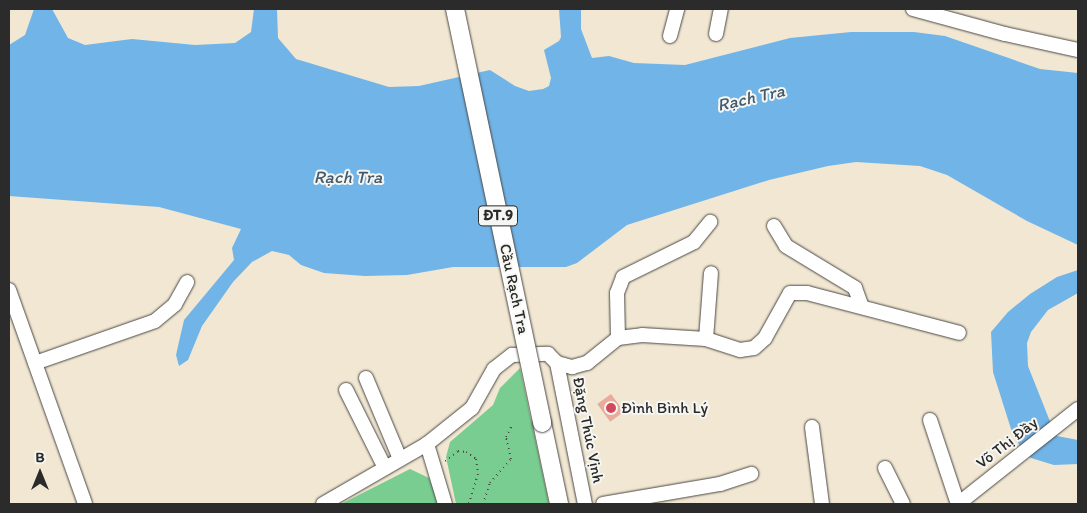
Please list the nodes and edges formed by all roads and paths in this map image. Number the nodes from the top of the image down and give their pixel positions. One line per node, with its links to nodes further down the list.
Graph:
1 (455, 9): 36 (main road, Cầu Rạch Tra / ĐT.9, bridge)
2 (678, 9): 6 (street)
3 (721, 9): 5 (street)
4 (913, 9): 7 (street)
5 (716, 34)
6 (670, 36)
7 (1078, 50)
8 (710, 222): 15 (street)
9 (774, 226): 13 (street)
10 (712, 273): 16 (street)
11 (187, 282): 17 (street)
12 (9, 290): 17 (street)
13 (862, 307): 14 (street); 16 (street)
14 (959, 333)
15 (618, 338): 16 (street); 18 (street)
16 (706, 339)
17 (35, 363): 31 (street)
18 (557, 363): 25 (street); 37 (street, Đặng Thúc Vịnh)
19 (366, 378): 26 (street)
20 (346, 390): 27 (street)
21 (1078, 409): 41 (street, Võ Thị Đầy)
22 (930, 420): 41 (street)
23 (512, 425): 35 (path)
24 (812, 428): 39 (street)
25 (427, 444): 26 (street); 29 (street)
26 (400, 460): 27 (street)
27 (385, 468): 32 (street)
28 (885, 468): 40 (street)
29 (437, 471): 33 (street); 34 (path)
30 (751, 474): 38 (street)
31 (86, 504)
32 (323, 504)
33 (445, 504)
34 (469, 504)
35 (483, 504)
36 (559, 504)
37 (585, 504)
38 (603, 504)
39 (822, 504)
40 (903, 504)
41 (958, 504)

